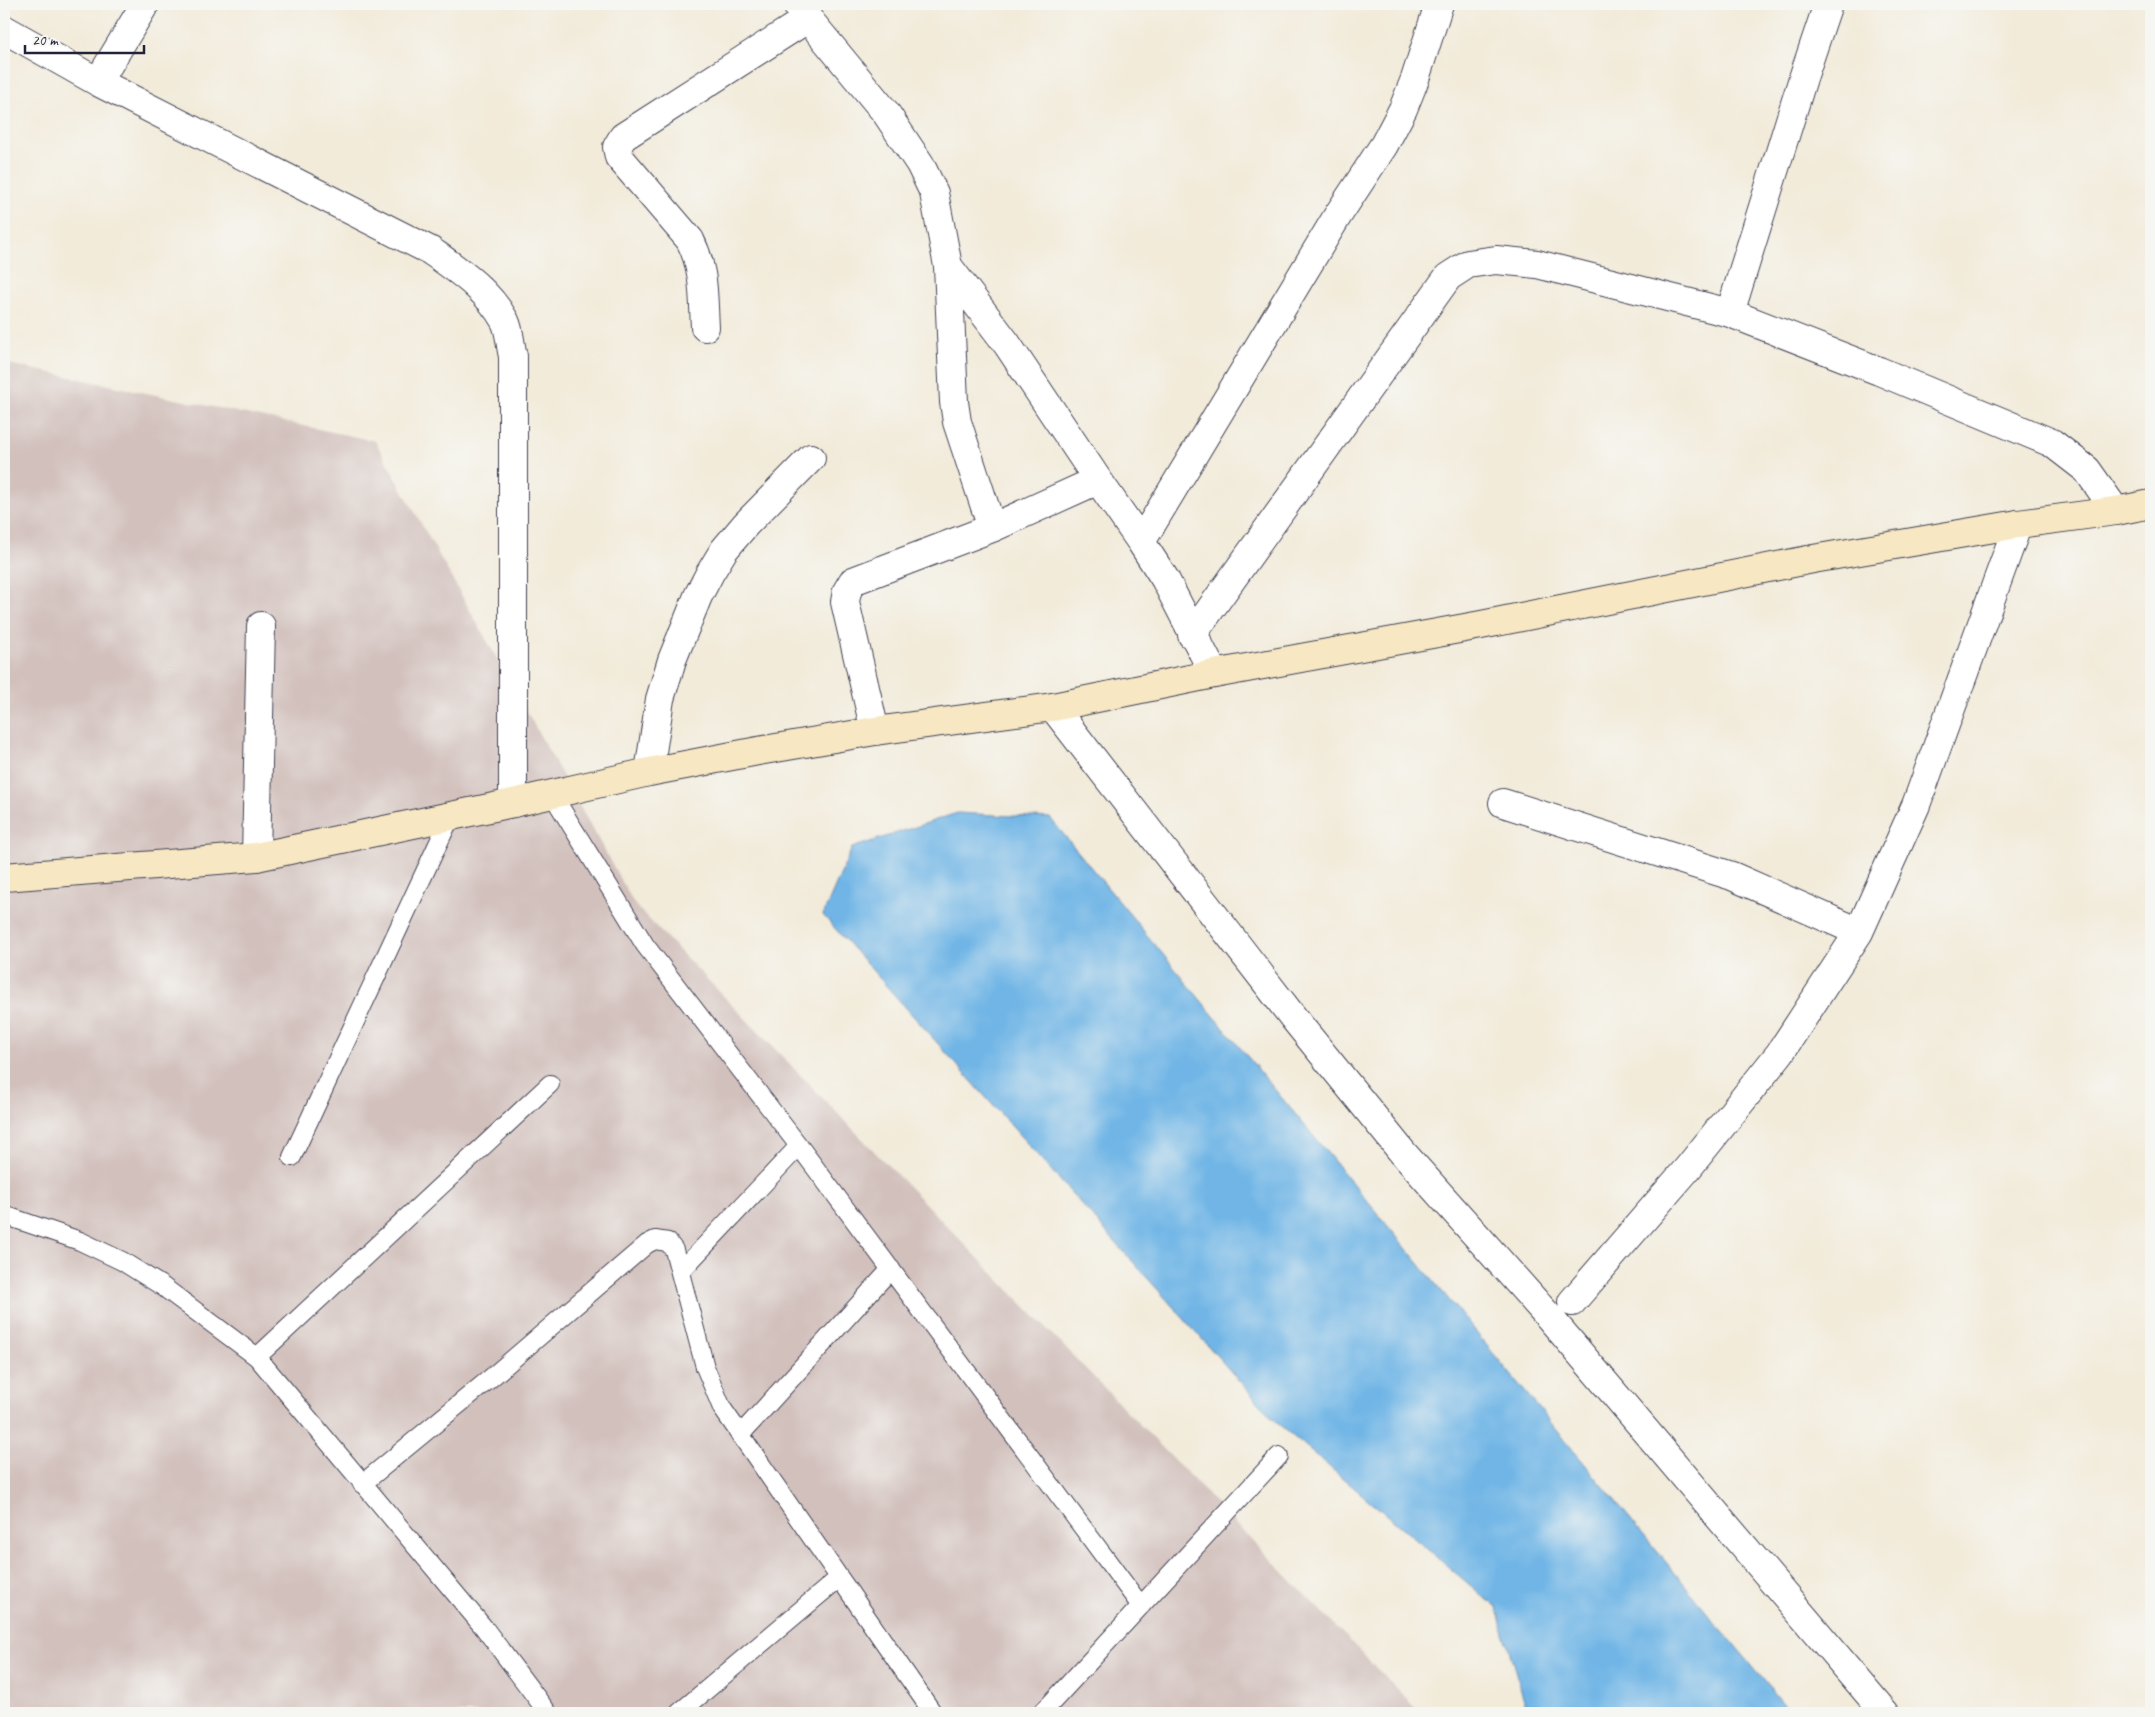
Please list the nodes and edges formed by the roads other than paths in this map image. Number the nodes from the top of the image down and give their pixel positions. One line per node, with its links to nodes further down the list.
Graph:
1 (145, 4): 6 (street)
2 (1439, 4): 16 (street)
3 (1828, 4): 8 (street)
4 (802, 11): 7 (street); 9 (street)
5 (4, 29): 6 (street)
6 (98, 82): 24 (street)
7 (948, 266): 11 (street); 15 (street)
8 (1730, 313): 13 (street); 18 (street)
9 (705, 328)
10 (811, 458): 22 (street)
11 (1098, 480): 15 (street); 16 (street)
12 (2151, 504): 13 (street)
13 (2116, 511): 14 (street)
14 (2018, 524): 19 (street); 29 (street)
15 (992, 528): 21 (street)
16 (1142, 542): 18 (street)
17 (261, 626): 27 (street)
18 (1192, 635): 19 (street)
19 (1214, 674): 20 (street)
20 (1053, 707): 21 (street); 47 (street)
21 (875, 731): 22 (street)
22 (649, 772): 23 (street)
23 (552, 794): 24 (street); 31 (lane)
24 (513, 803): 26 (street)
25 (1504, 803): 29 (street)
26 (451, 816): 27 (street); 32 (lane)
27 (256, 857): 28 (street)
28 (4, 877)
29 (1859, 932): 36 (street)
30 (550, 1084): 37 (lane)
31 (800, 1146): 34 (lane); 35 (lane)
32 (292, 1157)
33 (4, 1215): 37 (lane)
34 (891, 1269): 38 (lane); 42 (lane)
35 (680, 1272): 38 (lane); 40 (lane)
36 (1572, 1302)
37 (257, 1357): 40 (lane)
38 (740, 1435): 41 (lane)
39 (1279, 1456): 42 (lane)
40 (362, 1484): 43 (lane)
41 (839, 1578): 44 (lane); 45 (lane)
42 (1141, 1606): 46 (lane)
43 (548, 1713)
44 (679, 1713)
45 (933, 1713)
46 (1042, 1713)
47 (1885, 1713)

